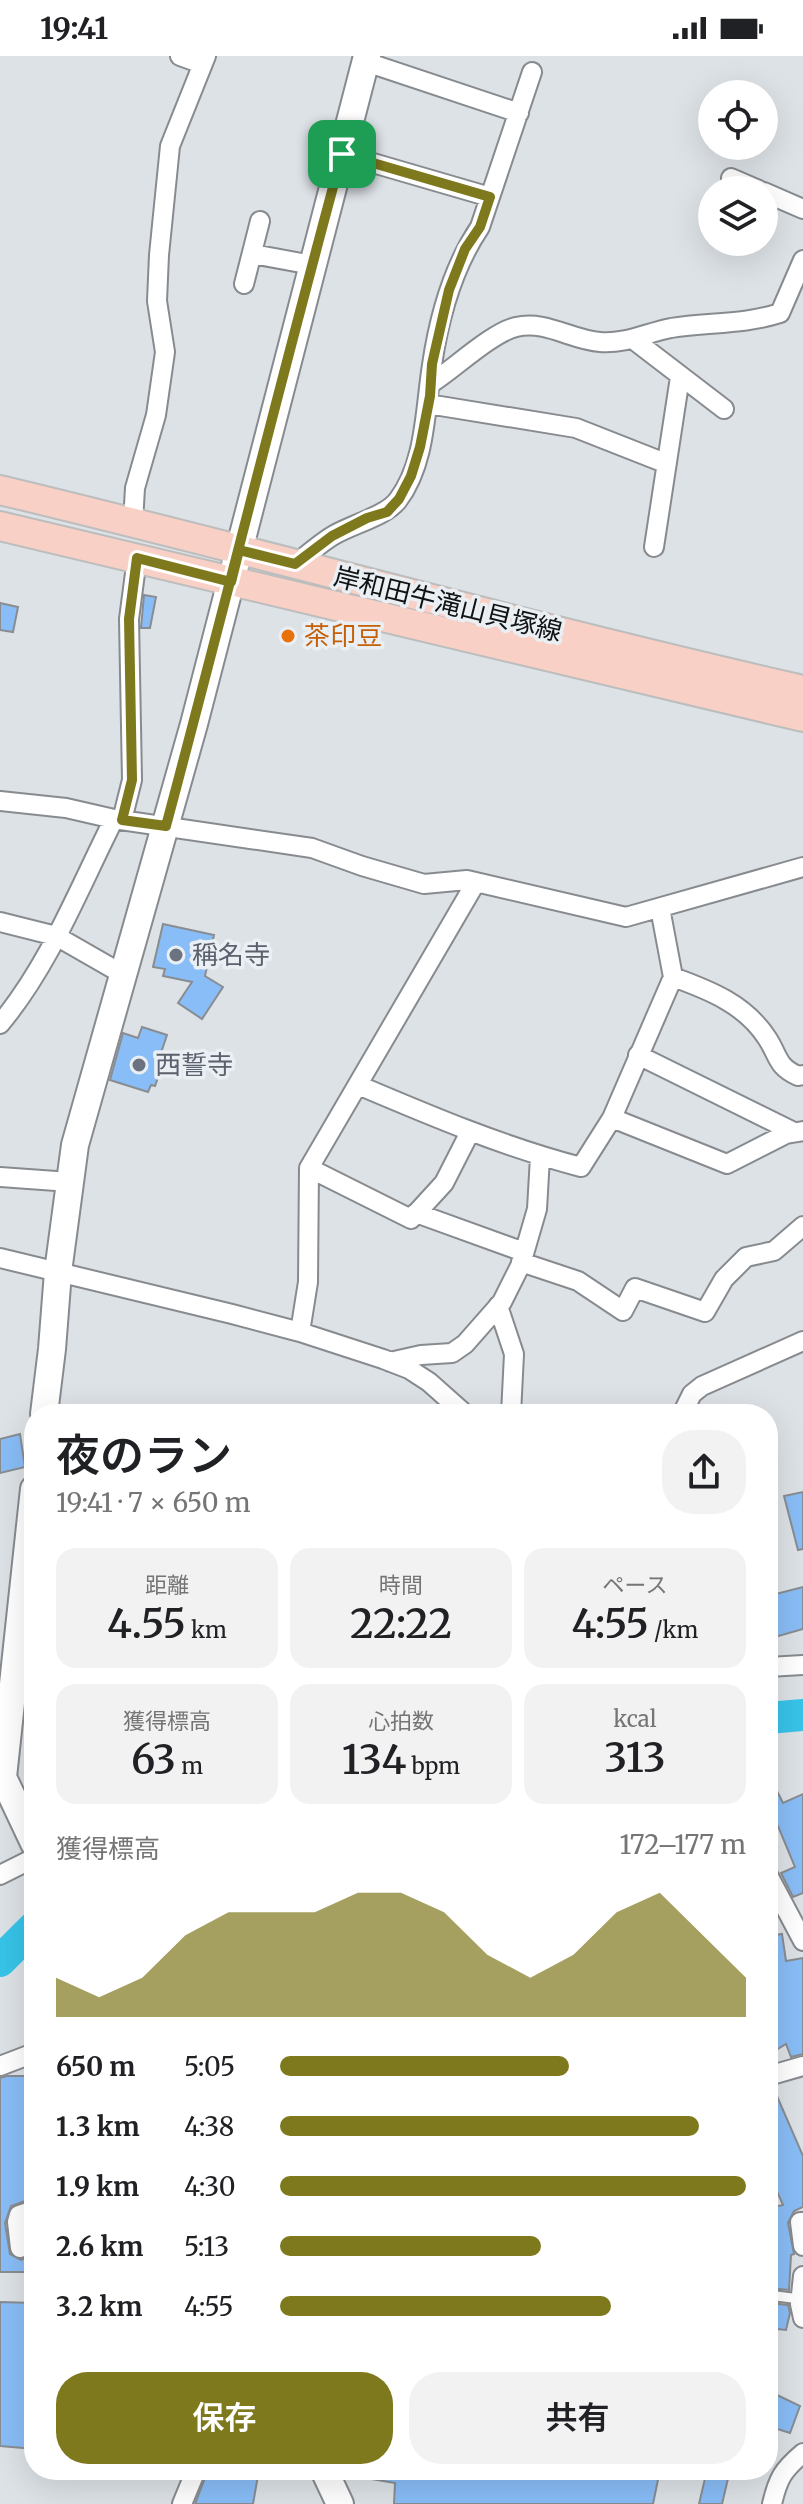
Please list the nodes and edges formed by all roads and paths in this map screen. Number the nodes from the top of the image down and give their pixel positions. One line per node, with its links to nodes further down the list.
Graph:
1 (180, 56): 3 (street)
2 (366, 59): 5 (street); 6 (street)
3 (204, 60): 22 (street)
4 (532, 72): 5 (street)
5 (519, 113): 7 (street)
6 (342, 154): 7 (street); 13 (street)
7 (490, 197): 17 (street)
8 (778, 198): 9 (street)
9 (803, 209)
10 (260, 221): 11 (street)
11 (253, 254): 13 (street); 14 (street)
12 (803, 260): 15 (street)
13 (312, 265): 25 (street)
14 (244, 284)
15 (634, 340): 16 (street); 17 (street)
16 (680, 377): 19 (street); 20 (street)
17 (430, 384): 18 (street)
18 (428, 404): 20 (street); 27 (street)
19 (724, 409)
20 (665, 463): 24 (street)
21 (0, 490): 22 (main road, 岸和田牛滝山貝塚線)
22 (133, 522): 25 (main road, 岸和田牛滝山貝塚線)
23 (0, 526): 26 (main road, 岸和田牛滝山貝塚線)
24 (654, 547)
25 (239, 550): 27 (main road, 岸和田牛滝山貝塚線); 28 (street)
26 (137, 558): 28 (main road, 岸和田牛滝山貝塚線); 32 (street)
27 (295, 564): 29 (main road, 岸和田牛滝山貝塚線)
28 (231, 582): 30 (main road, 岸和田牛滝山貝塚線); 33 (street)
29 (803, 690)
30 (803, 717)
31 (0, 801): 32 (street)
32 (118, 819): 33 (street); 38 (street)
33 (166, 826): 35 (street); 39 (street)
34 (803, 867): 36 (street)
35 (476, 882): 36 (street); 44 (street)
36 (660, 908): 40 (street)
37 (0, 922): 38 (street)
38 (56, 936): 39 (street); 41 (street)
39 (124, 975): 51 (street)
40 (673, 977): 42 (street); 43 (street)
41 (0, 1024)
42 (638, 1055): 45 (street); 47 (street)
43 (803, 1075)
44 (358, 1085): 46 (street); 49 (street)
45 (612, 1118): 47 (street); 48 (street)
46 (470, 1132): 48 (street); 52 (street)
47 (799, 1132)
48 (540, 1157): 54 (street)
49 (309, 1168): 52 (street); 58 (street)
50 (0, 1177): 51 (street)
51 (70, 1182): 56 (street)
52 (416, 1213): 54 (street)
53 (803, 1226): 54 (street)
54 (523, 1257): 57 (street)
55 (0, 1258): 56 (street)
56 (58, 1272): 58 (street); 61 (street)
57 (498, 1306): 60 (street); 63 (street)
58 (300, 1332): 60 (street)
59 (803, 1341): 64 (street)
60 (390, 1362): 62 (street)
61 (45, 1404)
62 (454, 1404)
63 (512, 1404)
64 (687, 1404)
65 (24, 1575): 68 (street)
66 (803, 1665): 67 (street)
67 (778, 1666)
68 (1, 1774): 69 (street)
69 (24, 1822)
70 (24, 1863): 71 (street)
71 (0, 1875)
72 (778, 1890): 73 (street)
73 (799, 1922): 74 (street)
74 (803, 1941)
75 (24, 2057): 76 (street)
76 (0, 2066)
77 (803, 2066): 78 (street)
78 (778, 2073)
79 (24, 2213): 82 (street)
80 (803, 2222): 81 (street)
81 (803, 2246)
82 (20, 2248)
83 (803, 2276): 85 (street)
84 (778, 2299): 85 (lane)
85 (802, 2309)
86 (803, 2453): 87 (street)
87 (795, 2468): 88 (street)
88 (778, 2479)
89 (192, 2480): 92 (street)
90 (329, 2480): 93 (street)
91 (778, 2480): 94 (street)
92 (182, 2504)
93 (340, 2504)
94 (772, 2504)

